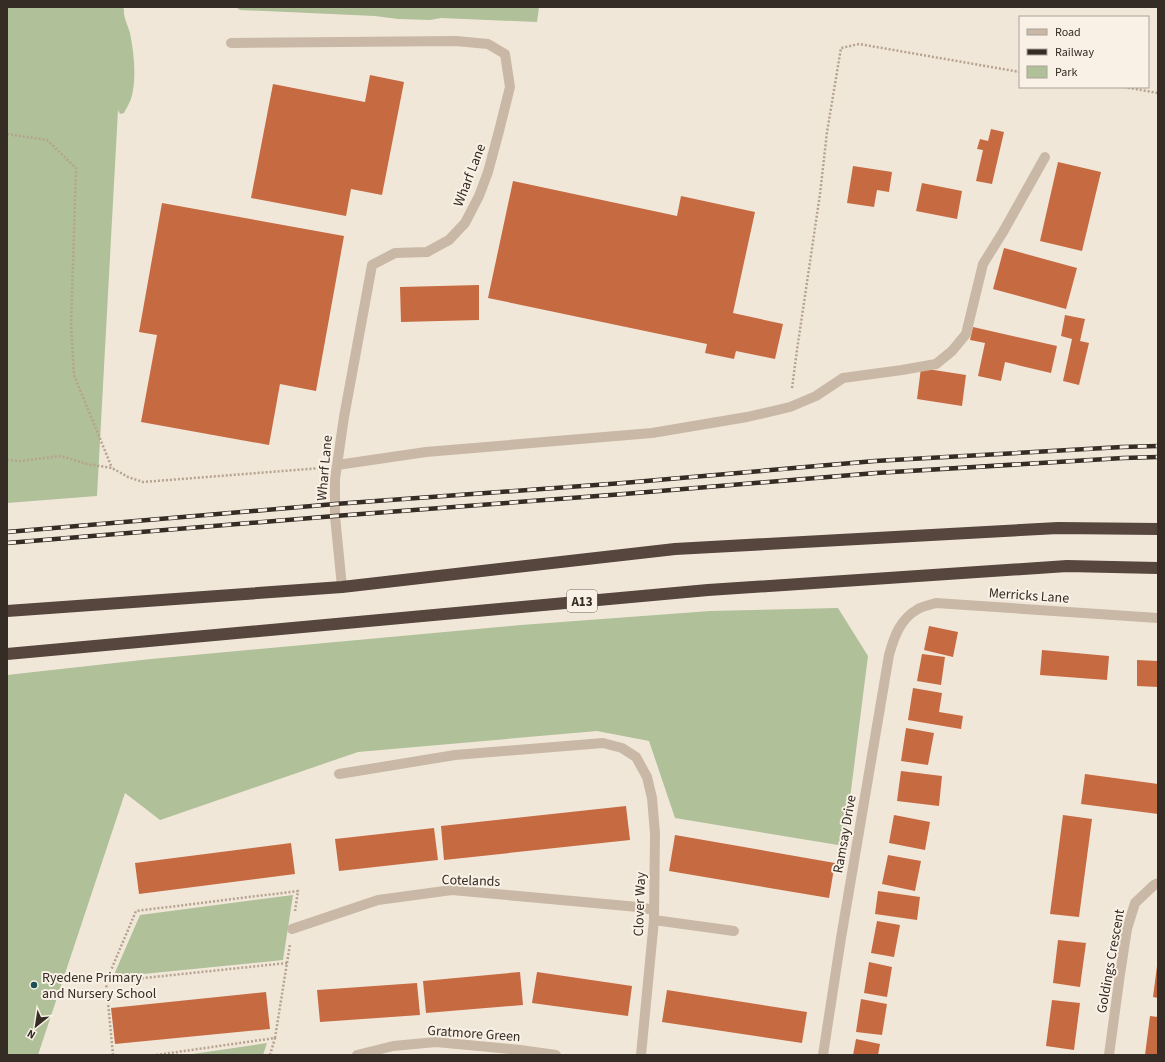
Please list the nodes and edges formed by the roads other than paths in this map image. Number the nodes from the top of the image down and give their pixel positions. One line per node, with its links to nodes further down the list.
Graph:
1 (231, 43): 3 (street, Wharf Lane)
2 (1045, 157): 3 (street)
3 (337, 465): 6 (street, Wharf Lane)
4 (1158, 528): 6 (highway)
5 (1158, 568): 10 (highway, A13)
6 (342, 587): 7 (highway)
7 (7, 611)
8 (1158, 618): 9 (street, Merricks Lane)
9 (902, 621): 19 (street, Ramsay Drive)
10 (7, 654)
11 (339, 774): 13 (street, Clover Way)
12 (1158, 883): 20 (street, Goldings Crescent)
13 (654, 915): 14 (street, Cotelands); 15 (street, Cotelands); 18 (street, Clover Way)
14 (292, 929)
15 (734, 931)
16 (363, 1054): 17 (street, Gratmore Green)
17 (556, 1055)
18 (641, 1055)
19 (823, 1055)
20 (1109, 1055)

